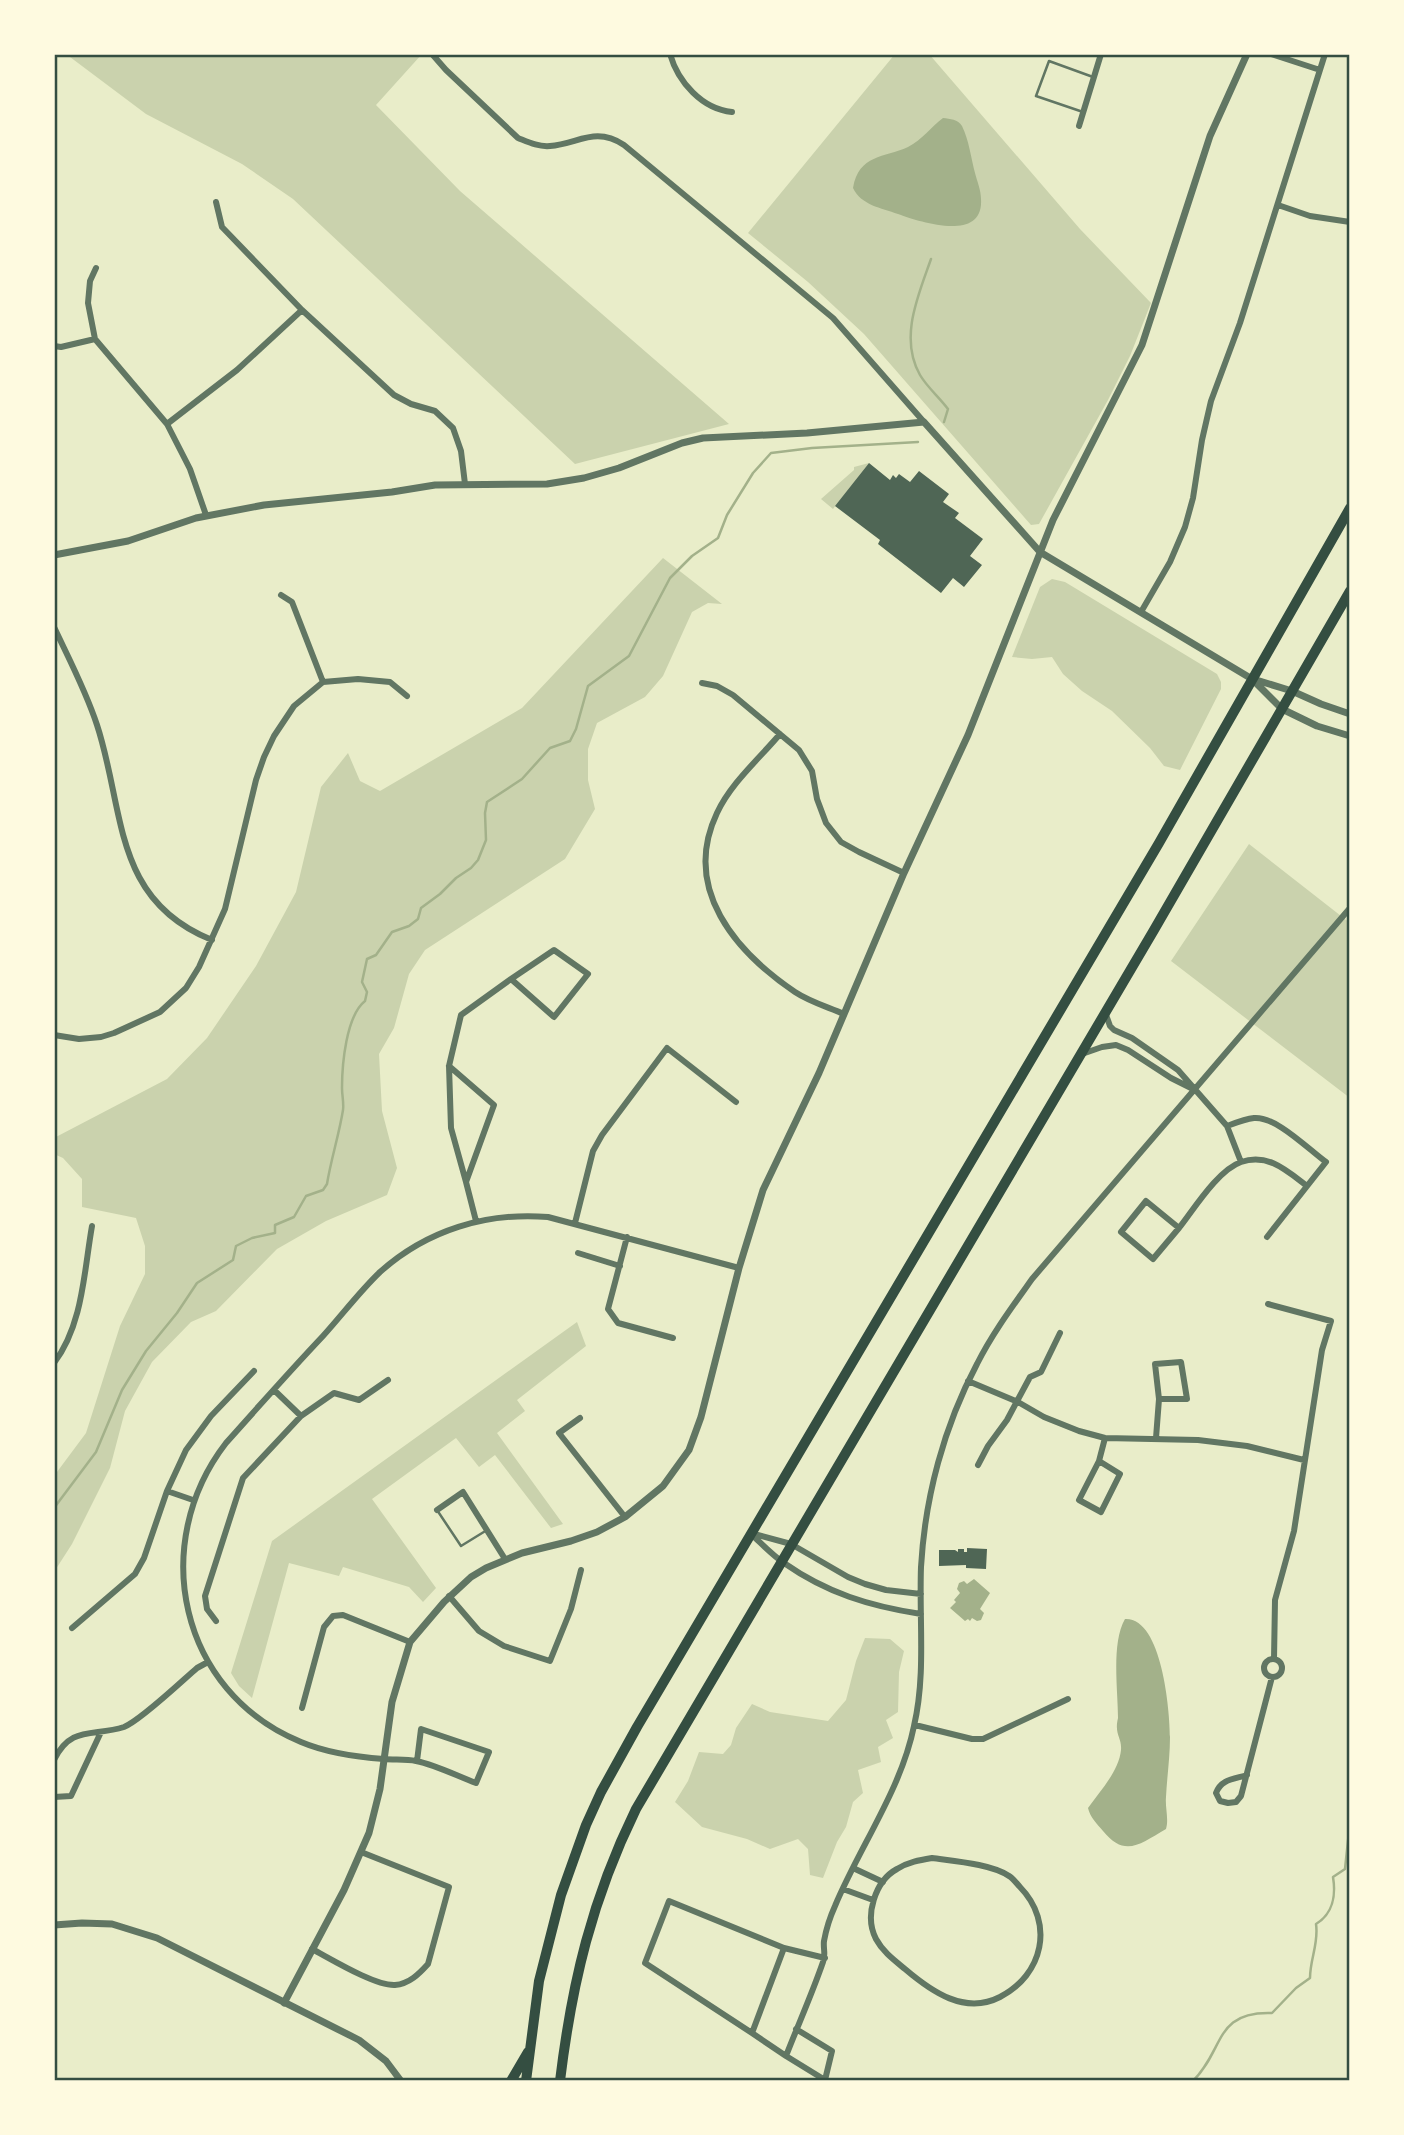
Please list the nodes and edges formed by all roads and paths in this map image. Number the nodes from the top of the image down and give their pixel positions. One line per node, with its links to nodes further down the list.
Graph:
1 (432, 54): 19 (street)
2 (670, 54): 9 (street)
3 (1101, 54): 8 (street)
4 (1247, 54): 24 (street)
5 (1272, 54): 7 (street)
6 (1325, 54): 7 (street)
7 (1320, 70): 13 (street)
8 (1094, 77): 10 (street); 10 (lane)
9 (732, 112)
10 (1083, 112): 11 (street)
11 (1079, 126)
12 (216, 202): 16 (street)
13 (1278, 205): 14 (street); 28 (street)
14 (1350, 222)
15 (96, 268): 17 (street)
16 (302, 310): 20 (street); 21 (street)
17 (95, 339): 18 (street); 20 (street)
18 (54, 346)
19 (924, 422): 21 (street); 24 (street)
20 (167, 424): 23 (street)
21 (465, 484): 23 (street)
22 (1350, 508): 30 (highway)
23 (206, 515): 25 (street)
24 (1040, 552): 28 (street); 39 (street)
25 (54, 555)
26 (1350, 592): 33 (highway)
27 (281, 595): 31 (street)
28 (1141, 612): 30 (street)
29 (54, 627): 41 (street)
30 (1252, 679): 33 (street); 35 (street); 85 (highway)
31 (323, 682): 34 (street); 41 (street)
32 (702, 683): 37 (street)
33 (1292, 691): 35 (highway); 36 (street)
34 (407, 696)
35 (1282, 709): 38 (street); 43 (highway)
36 (1350, 714)
37 (780, 734): 39 (street); 44 (street)
38 (1350, 736)
39 (904, 873): 44 (street)
40 (1350, 908): 48 (street)
41 (212, 940): 45 (street)
42 (511, 979): 42 (street); 47 (street)
43 (1105, 1012): 46 (highway); 48 (street)
44 (844, 1014): 62 (street)
45 (54, 1035)
46 (1080, 1054): 48 (street); 86 (highway)
47 (449, 1066): 52 (street); 52 (street)
48 (1194, 1089): 50 (street); 69 (street)
49 (736, 1102): 55 (street)
50 (1227, 1126): 51 (street); 53 (street)
51 (1241, 1163): 53 (street); 57 (street)
52 (466, 1182): 54 (street)
53 (1307, 1185): 59 (street)
54 (476, 1221): 55 (street); 70 (street)
55 (575, 1223): 58 (street)
56 (92, 1226): 66 (street)
57 (1179, 1228): 57 (street)
58 (627, 1237): 61 (street); 62 (street)
59 (1267, 1237)
60 (578, 1253): 61 (street)
61 (620, 1266): 65 (street)
62 (739, 1268): 83 (street)
63 (1268, 1304): 77 (street)
64 (1060, 1333): 72 (street)
65 (673, 1338)
66 (54, 1363)
67 (254, 1371): 80 (street)
68 (388, 1380): 73 (street)
69 (968, 1381): 72 (street); 90 (street)
70 (274, 1390): 73 (street); 81 (street)
71 (1159, 1399): 71 (street); 76 (street)
72 (1018, 1402): 75 (street); 79 (street)
73 (301, 1416): 93 (street)
74 (580, 1418): 83 (street)
75 (1105, 1438): 76 (street); 78 (street)
76 (1156, 1438): 77 (street)
77 (1304, 1460): 96 (street)
78 (1099, 1461): 78 (street)
79 (978, 1465)
80 (167, 1491): 81 (street); 94 (street)
81 (193, 1500): 97 (street)
82 (437, 1510): 84 (lane); 84 (street)
83 (625, 1517): 87 (street)
84 (487, 1530): 87 (street)
85 (751, 1534): 86 (street); 88 (street); 120 (highway)
86 (791, 1544): 88 (highway); 90 (street)
87 (505, 1559): 91 (street)
88 (781, 1561): 92 (street); 125 (highway)
89 (581, 1570): 91 (street)
90 (921, 1594): 92 (street)
91 (449, 1596): 95 (street)
92 (921, 1614): 101 (street)
93 (216, 1621)
94 (72, 1628)
95 (410, 1642): 100 (street); 104 (street)
96 (1274, 1659): 98 (street); 98 (street)
97 (208, 1662): 102 (street); 104 (street)
98 (1272, 1677): 106 (street)
99 (1068, 1699): 101 (street)
100 (302, 1708)
101 (915, 1726): 109 (street)
102 (101, 1732): 103 (street); 107 (street)
103 (54, 1759)
104 (385, 1759): 105 (street); 108 (street)
105 (417, 1761): 105 (street)
106 (1247, 1775): 106 (street)
107 (54, 1797)
108 (361, 1852): 115 (street); 115 (street)
109 (853, 1868): 110 (street); 111 (street)
110 (883, 1882): 112 (street); 112 (street)
111 (843, 1889): 112 (street); 116 (street)
112 (873, 1900)
113 (54, 1925): 117 (street)
114 (785, 1948): 116 (street); 119 (street); 119 (street)
115 (312, 1949): 117 (street)
116 (825, 1958): 118 (street)
117 (284, 2003): 122 (street)
118 (796, 2029): 121 (street); 121 (street)
119 (752, 2033): 121 (street)
120 (530, 2048): 123 (highway); 124 (highway)
121 (786, 2056)
122 (401, 2081)
123 (511, 2081)
124 (526, 2081)
125 (560, 2081)

